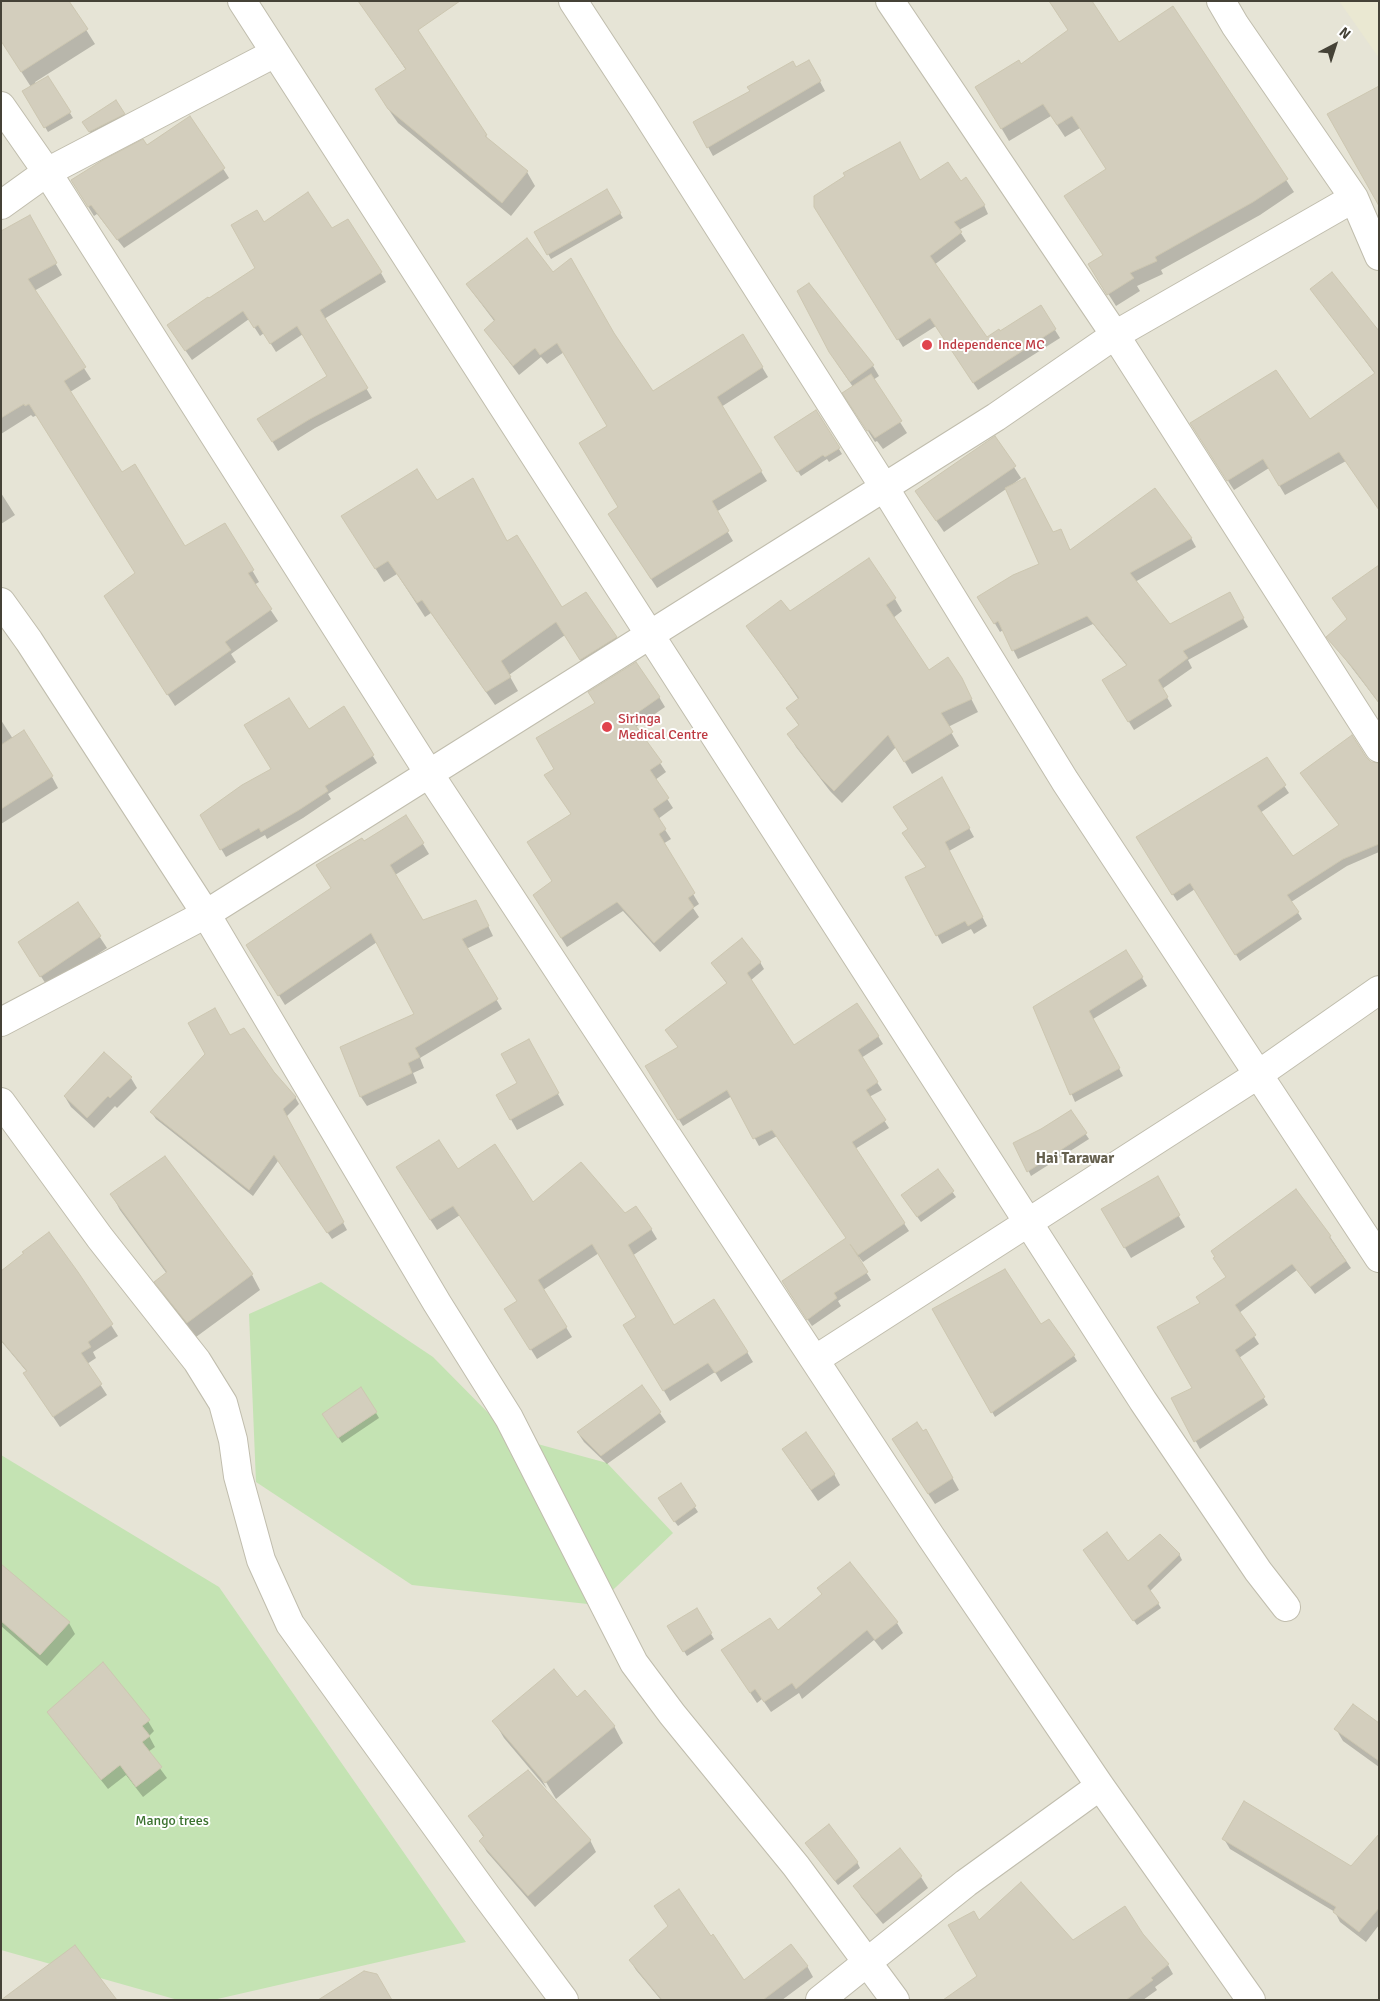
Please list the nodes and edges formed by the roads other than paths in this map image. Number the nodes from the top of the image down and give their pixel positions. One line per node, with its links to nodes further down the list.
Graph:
1 (242, 1): 5 (street)
2 (573, 1): 12 (street)
3 (890, 1): 11 (street)
4 (1221, 1): 8 (street)
5 (275, 53): 7 (street); 14 (street)
6 (1, 106): 7 (street)
7 (47, 172): 9 (street); 16 (street)
8 (1354, 198): 10 (street); 11 (street)
9 (1, 204)
10 (1379, 256)
11 (1115, 335): 12 (street); 15 (street)
12 (884, 487): 14 (street); 20 (street)
13 (1, 602): 17 (street)
14 (650, 636): 16 (street); 22 (street)
15 (1379, 748)
16 (430, 774): 17 (street); 24 (street)
17 (206, 914): 19 (street); 27 (street)
18 (1379, 990): 20 (street)
19 (1, 1022)
20 (1259, 1074): 22 (street); 23 (street)
21 (1, 1102): 28 (street)
22 (1028, 1223): 24 (street); 25 (street)
23 (1379, 1258)
24 (816, 1359): 26 (street)
25 (1286, 1607)
26 (1100, 1786): 27 (street); 31 (street)
27 (867, 1962): 29 (street); 30 (street)
28 (564, 2000)
29 (820, 2000)
30 (895, 2000)
31 (1251, 2000)

